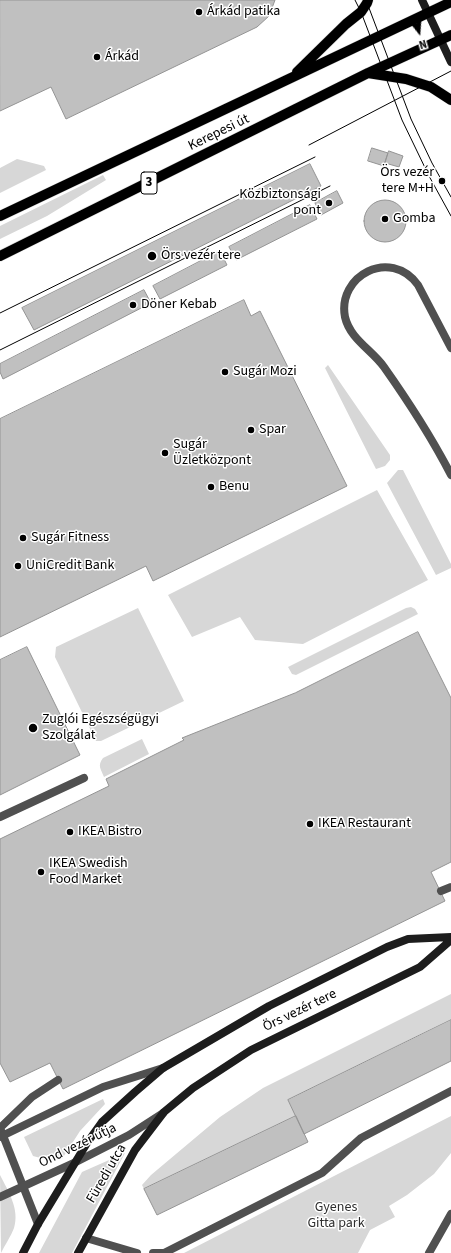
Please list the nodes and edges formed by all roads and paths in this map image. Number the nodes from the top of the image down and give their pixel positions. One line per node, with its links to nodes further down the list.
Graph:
1 (368, 0): 9 (main road)
2 (422, 0): 4 (main road)
3 (451, 2): 4 (main road, Kerepesi út / 3)
4 (428, 14): 6 (main road); 9 (main road, Kerepesi út / 3)
5 (451, 35): 6 (main road, Kerepesi út / 3)
6 (440, 40): 7 (main road); 8 (main road, Kerepesi út / 3)
7 (451, 62)
8 (368, 74): 10 (main road); 12 (main road, Kerepesi út / 3)
9 (291, 78): 11 (main road, Kerepesi út / 3)
10 (451, 100)
11 (0, 216)
12 (0, 256)
13 (451, 348): 14 (street)
14 (451, 475)
15 (84, 778): 16 (street)
16 (0, 817)
17 (451, 887): 18 (street)
18 (441, 891)
19 (451, 937): 21 (main road, Örs vezér tere)
20 (451, 940): 24 (main road, Örs vezér tere)
21 (164, 1068): 25 (street, Örs vezér tere); 26 (main road, Örs vezér tere)
22 (58, 1080): 25 (street)
23 (451, 1091): 35 (street)
24 (164, 1112): 26 (street, Ond vezér útja); 31 (main road, Füredi utca)
25 (1, 1132): 27 (street)
26 (74, 1163): 27 (street, Ond vezér útja); 30 (main road)
27 (23, 1186): 28 (street, Ond vezér útja); 30 (street)
28 (0, 1197)
29 (451, 1214): 36 (street)
30 (38, 1224): 32 (main road)
31 (86, 1238): 33 (main road, Füredi utca); 34 (street)
32 (23, 1253)
33 (78, 1253)
34 (137, 1253)
35 (153, 1253)
36 (429, 1253)

